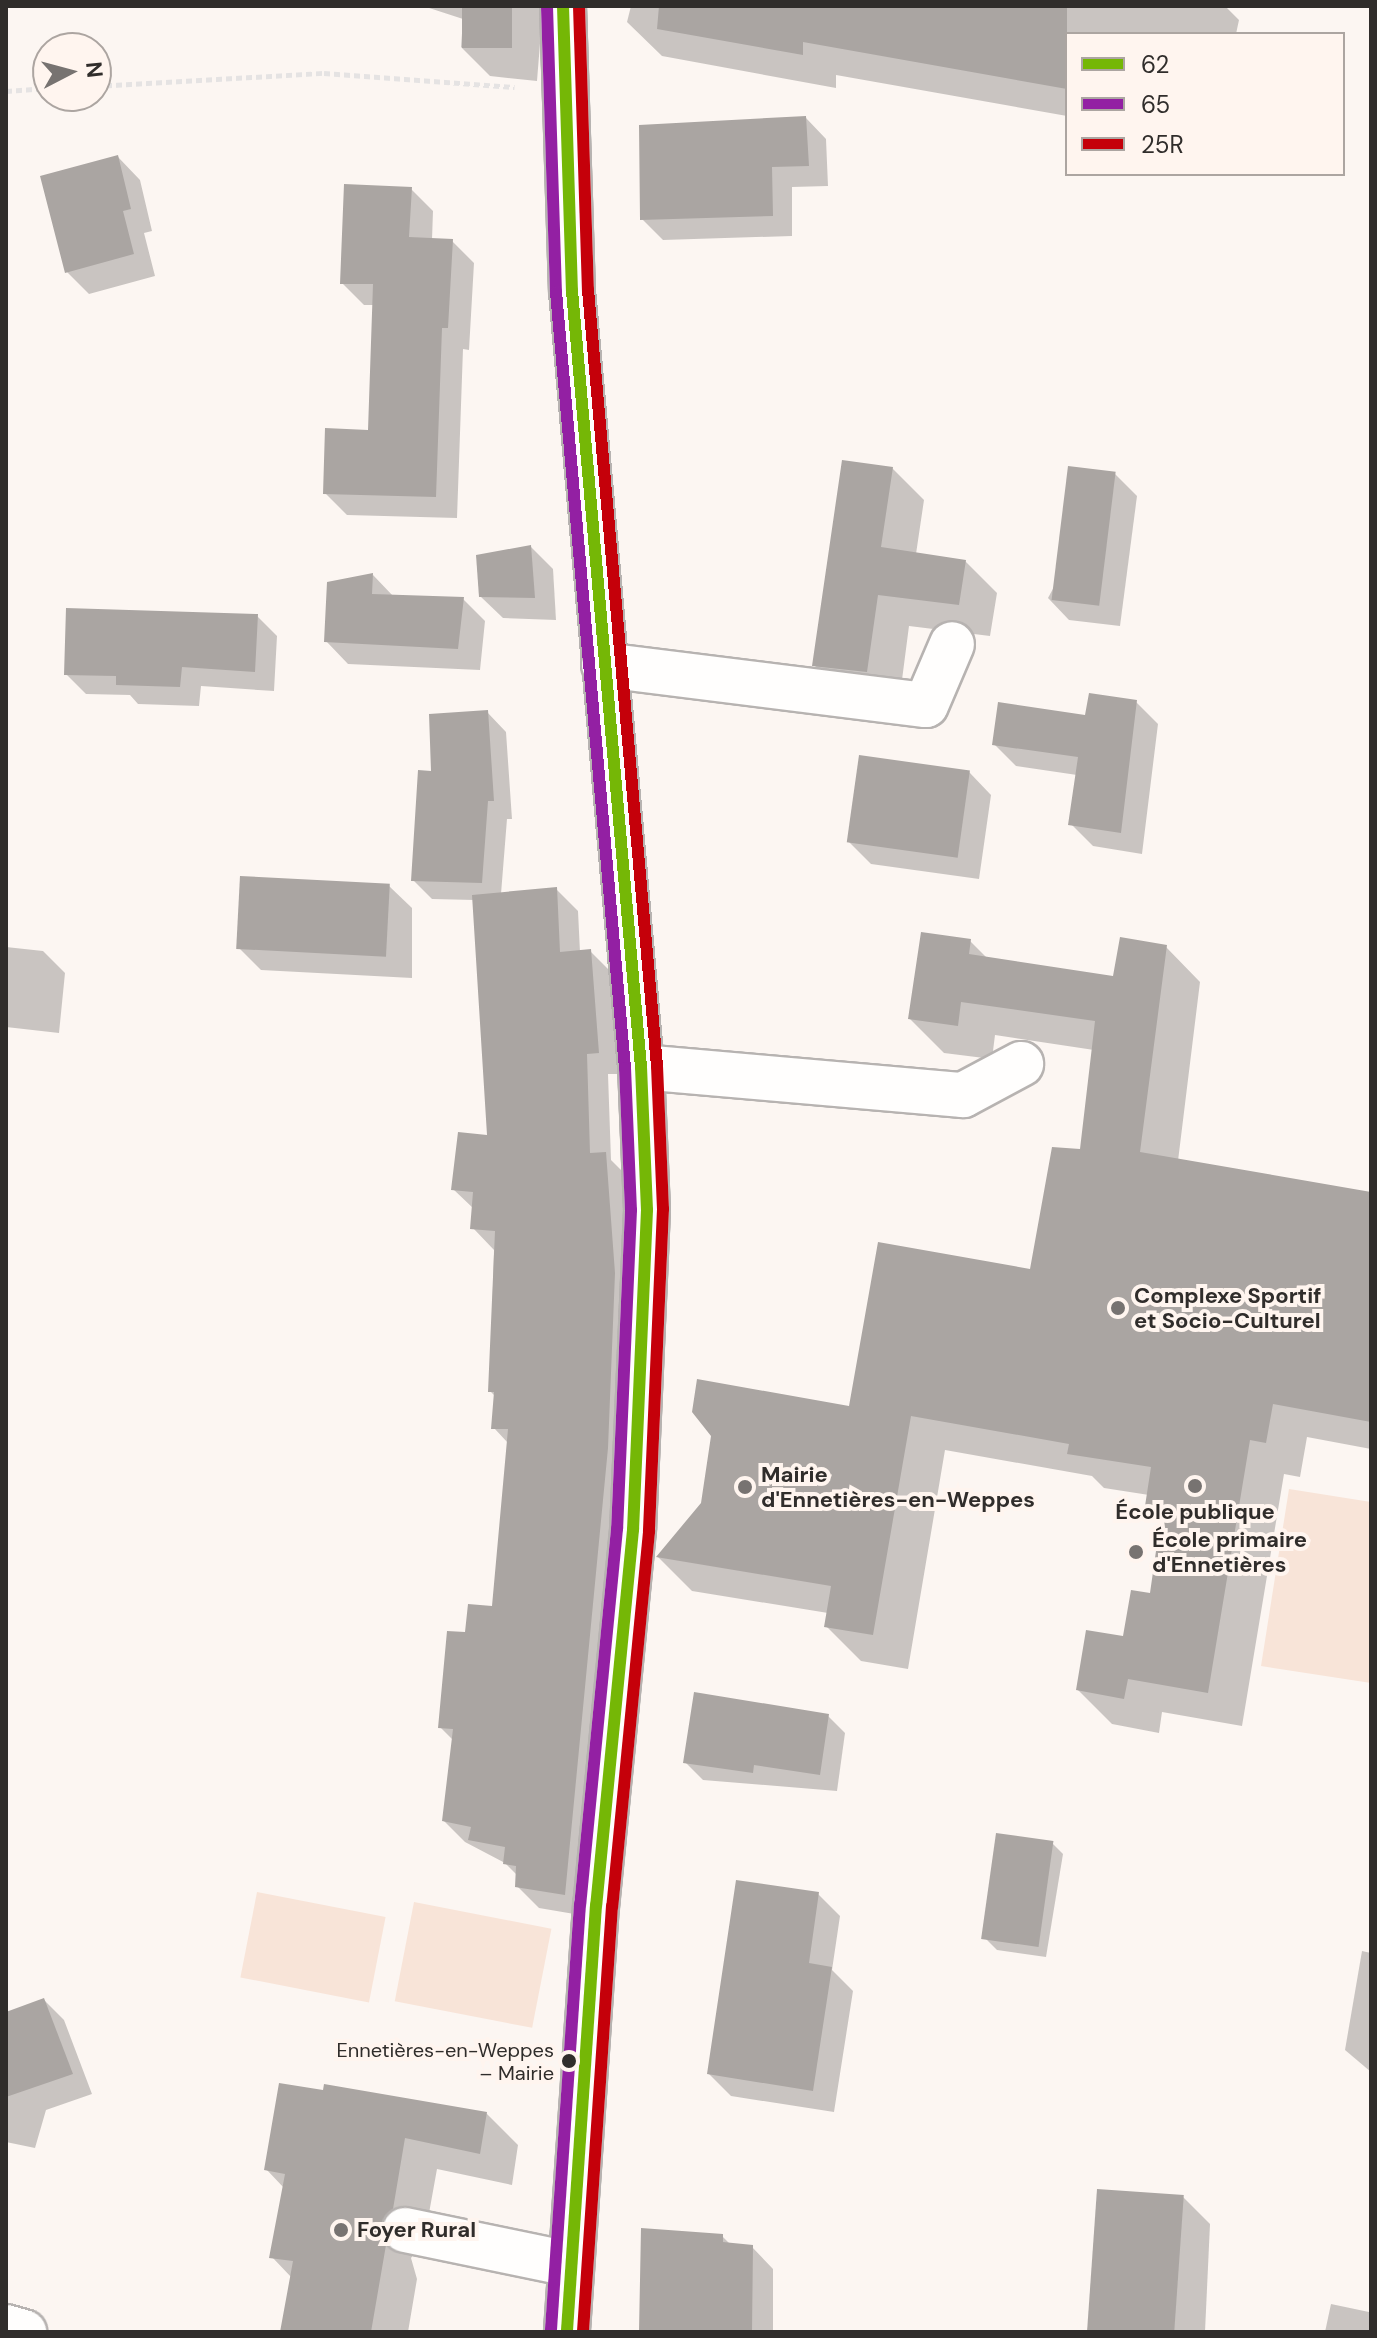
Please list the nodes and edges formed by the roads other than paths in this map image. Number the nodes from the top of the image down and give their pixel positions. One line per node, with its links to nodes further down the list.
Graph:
1 (563, 6): 3 (street)
2 (952, 644): 3 (street)
3 (604, 665): 5 (street)
4 (1021, 1064): 5 (street)
5 (641, 1067): 7 (street)
6 (405, 2230): 7 (street)
7 (569, 2264): 10 (street)
8 (6, 2327): 9 (street)
9 (24, 2332)
10 (567, 2332)

